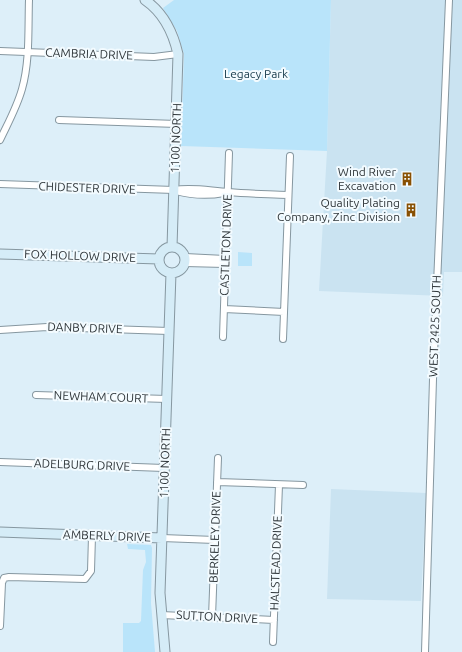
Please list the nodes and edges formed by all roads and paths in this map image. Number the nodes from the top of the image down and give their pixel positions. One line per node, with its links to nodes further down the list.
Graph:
1 (29, 0): 5 (street)
2 (146, 0): 6 (street, 1100 NORTH)
3 (449, 0): 46 (street, WEST 2425 SOUTH)
4 (0, 51): 5 (street, CAMBRIA DRIVE)
5 (27, 52): 6 (street, CAMBRIA DRIVE); 9 (street)
6 (178, 54): 8 (street, 1100 NORTH)
7 (59, 120): 8 (street)
8 (177, 124): 13 (street, 1100 NORTH)
9 (0, 138)
10 (229, 154): 14 (street, CASTLETON DRIVE)
11 (290, 156): 15 (street)
12 (0, 184): 13 (street, CHIDESTER DRIVE)
13 (174, 190): 14 (street, CHIDESTER DRIVE); 16 (street, 1100 NORTH)
14 (228, 192): 15 (street, CHIDESTER DRIVE); 20 (street, CASTLETON DRIVE)
15 (288, 195): 23 (street)
16 (172, 246): 18 (street); 19 (street)
17 (0, 254): 18 (street, FOX HOLLOW DRIVE)
18 (159, 259): 21 (street)
19 (185, 260): 20 (street); 21 (street)
20 (225, 262): 22 (street, CASTLETON DRIVE)
21 (171, 273): 25 (street, 1100 NORTH)
22 (224, 310): 23 (street); 26 (street, CASTLETON DRIVE)
23 (284, 312): 27 (street)
24 (0, 330): 25 (street, DANBY DRIVE)
25 (169, 331): 29 (street, 1100 NORTH)
26 (223, 337)
27 (283, 339)
28 (36, 395): 29 (street, NEWHAM COURT)
29 (167, 399): 32 (street, 1100 NORTH)
30 (218, 458): 33 (street, BERKELEY DRIVE)
31 (0, 462): 32 (street, ADELBURG DRIVE)
32 (164, 468): 38 (street, 1100 NORTH)
33 (217, 482): 34 (street); 39 (street, BERKELEY DRIVE)
34 (279, 484): 35 (street); 42 (street, HALSTEAD DRIVE)
35 (303, 485)
36 (0, 532): 37 (street, AMBERLY DRIVE)
37 (92, 536): 38 (street, AMBERLY DRIVE); 43 (street)
38 (162, 538): 39 (street, AMBERLY DRIVE); 40 (street, 1100 NORTH)
39 (215, 540): 41 (street, BERKELEY DRIVE)
40 (161, 615): 41 (street, SUTTON DRIVE); 45 (street, 1100 NORTH)
41 (212, 617): 42 (street, SUTTON DRIVE)
42 (274, 620): 44 (street, HALSTEAD DRIVE)
43 (0, 626)
44 (273, 642)
45 (165, 652)
46 (425, 652)

